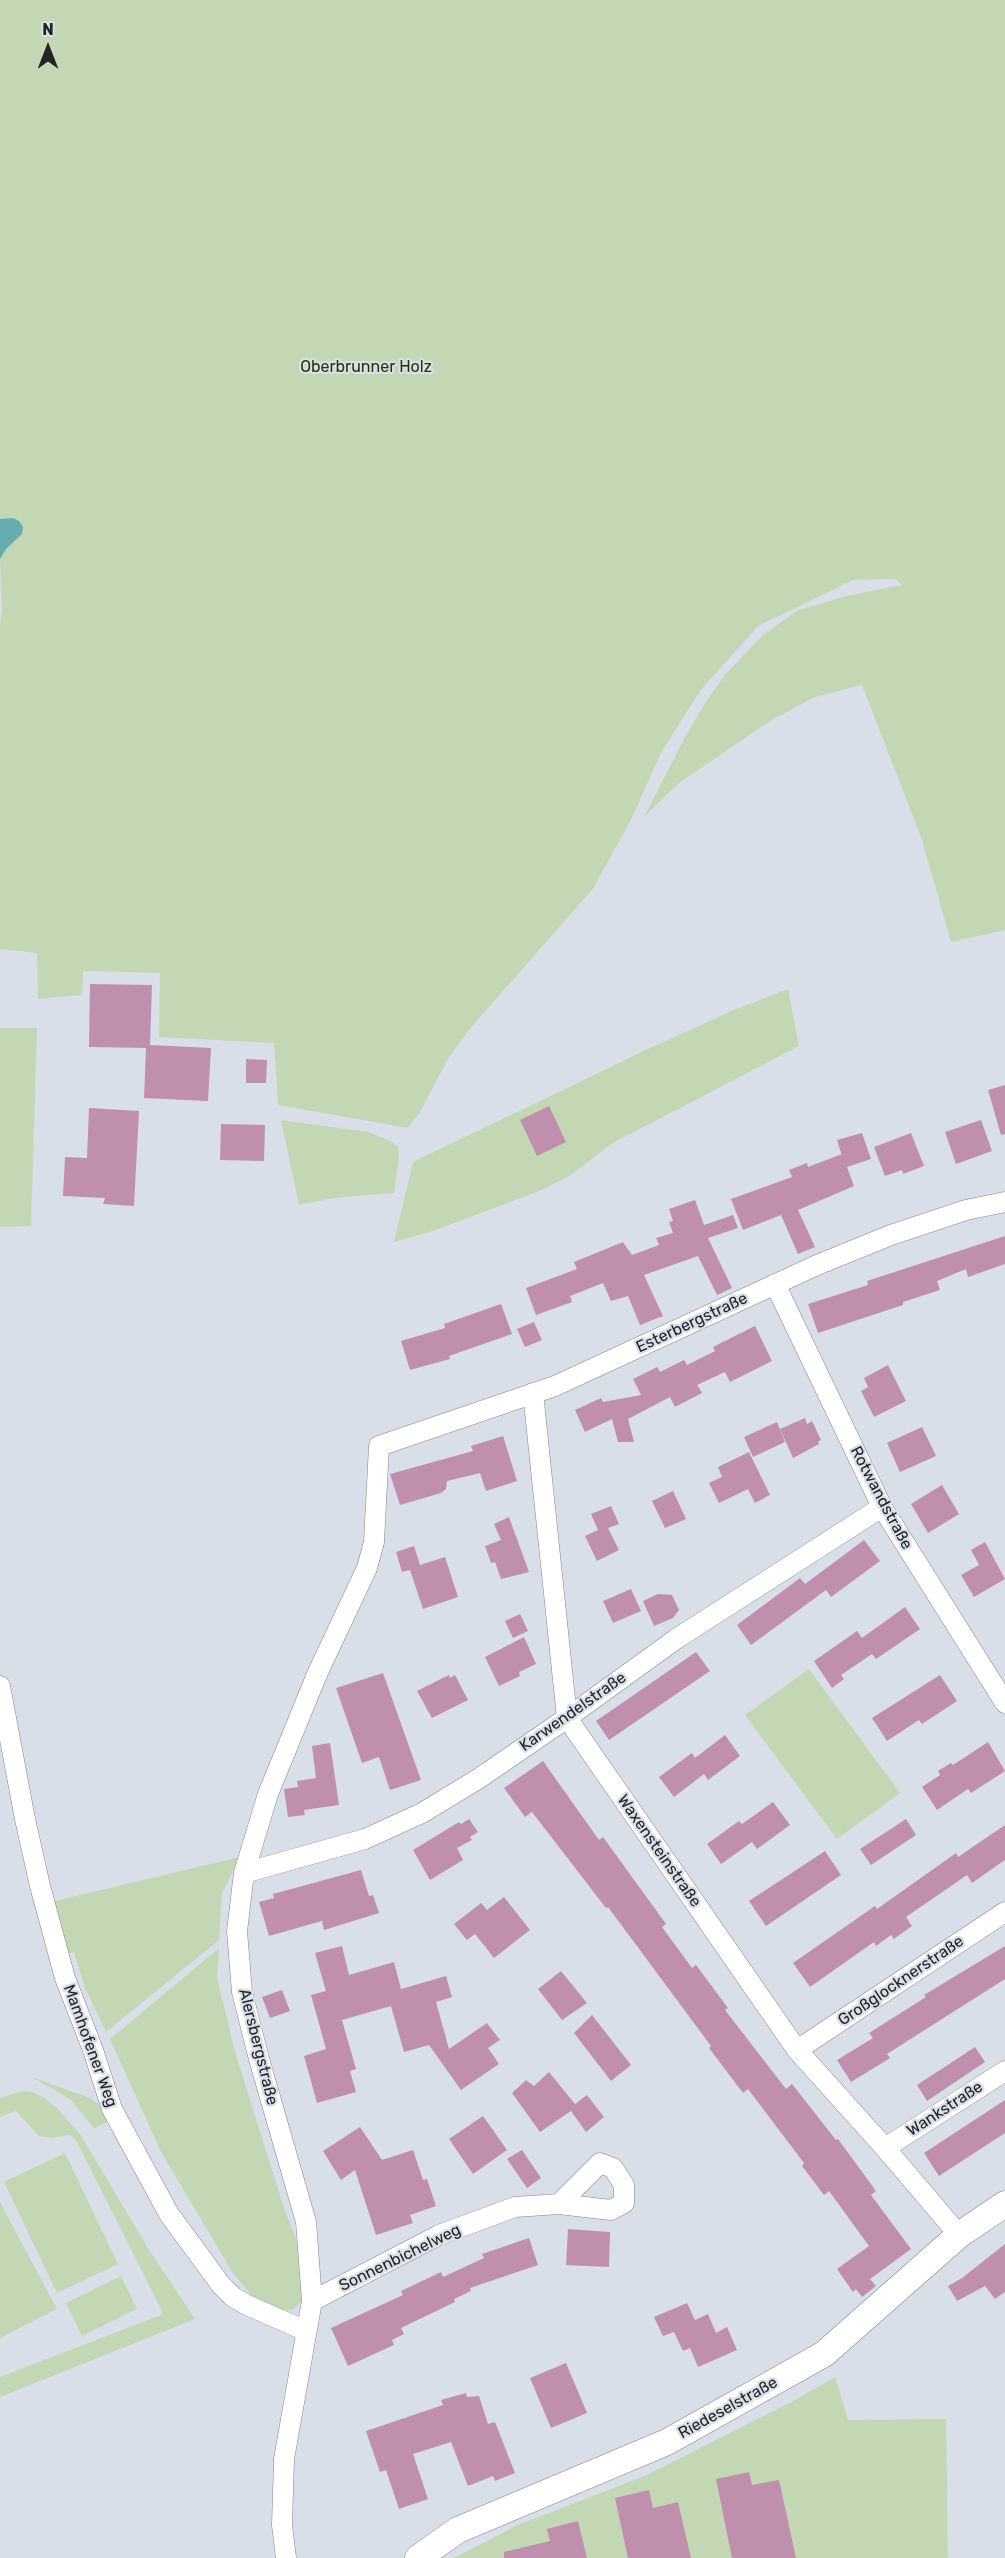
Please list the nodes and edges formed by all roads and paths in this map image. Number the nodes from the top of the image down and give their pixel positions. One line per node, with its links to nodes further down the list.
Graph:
1 (1005, 1202): 2 (street, Esterbergstraße)
2 (775, 1284): 3 (street, Esterbergstraße); 5 (street, Rotwandstraße)
3 (532, 1393): 4 (street, Esterbergstraße); 8 (street, Waxensteinstraße)
4 (379, 1446): 9 (street, Alersbergstraße)
5 (882, 1507): 7 (street, Rotwandstraße); 8 (street, Karwendelstraße)
6 (0, 1686): 18 (street, Mamhofener Weg)
7 (1005, 1703)
8 (567, 1718): 9 (street, Karwendelstraße); 11 (street, Waxensteinstraße)
9 (244, 1873): 17 (street, Alersbergstraße)
10 (1005, 1912): 11 (street, Großglocknerstraße)
11 (797, 2050): 13 (street, Waxensteinstraße)
12 (1005, 2071): 13 (street, Wankstraße)
13 (885, 2148): 16 (street, Waxensteinstraße)
14 (559, 2204): 17 (street, Sonnenbichelweg)
15 (1005, 2204): 16 (street, Riedeselstraße)
16 (958, 2235): 20 (street, Riedeselstraße)
17 (312, 2301): 18 (street, Alersbergstraße)
18 (306, 2331): 19 (street, Alersbergstraße)
19 (286, 2558)
20 (418, 2558)

